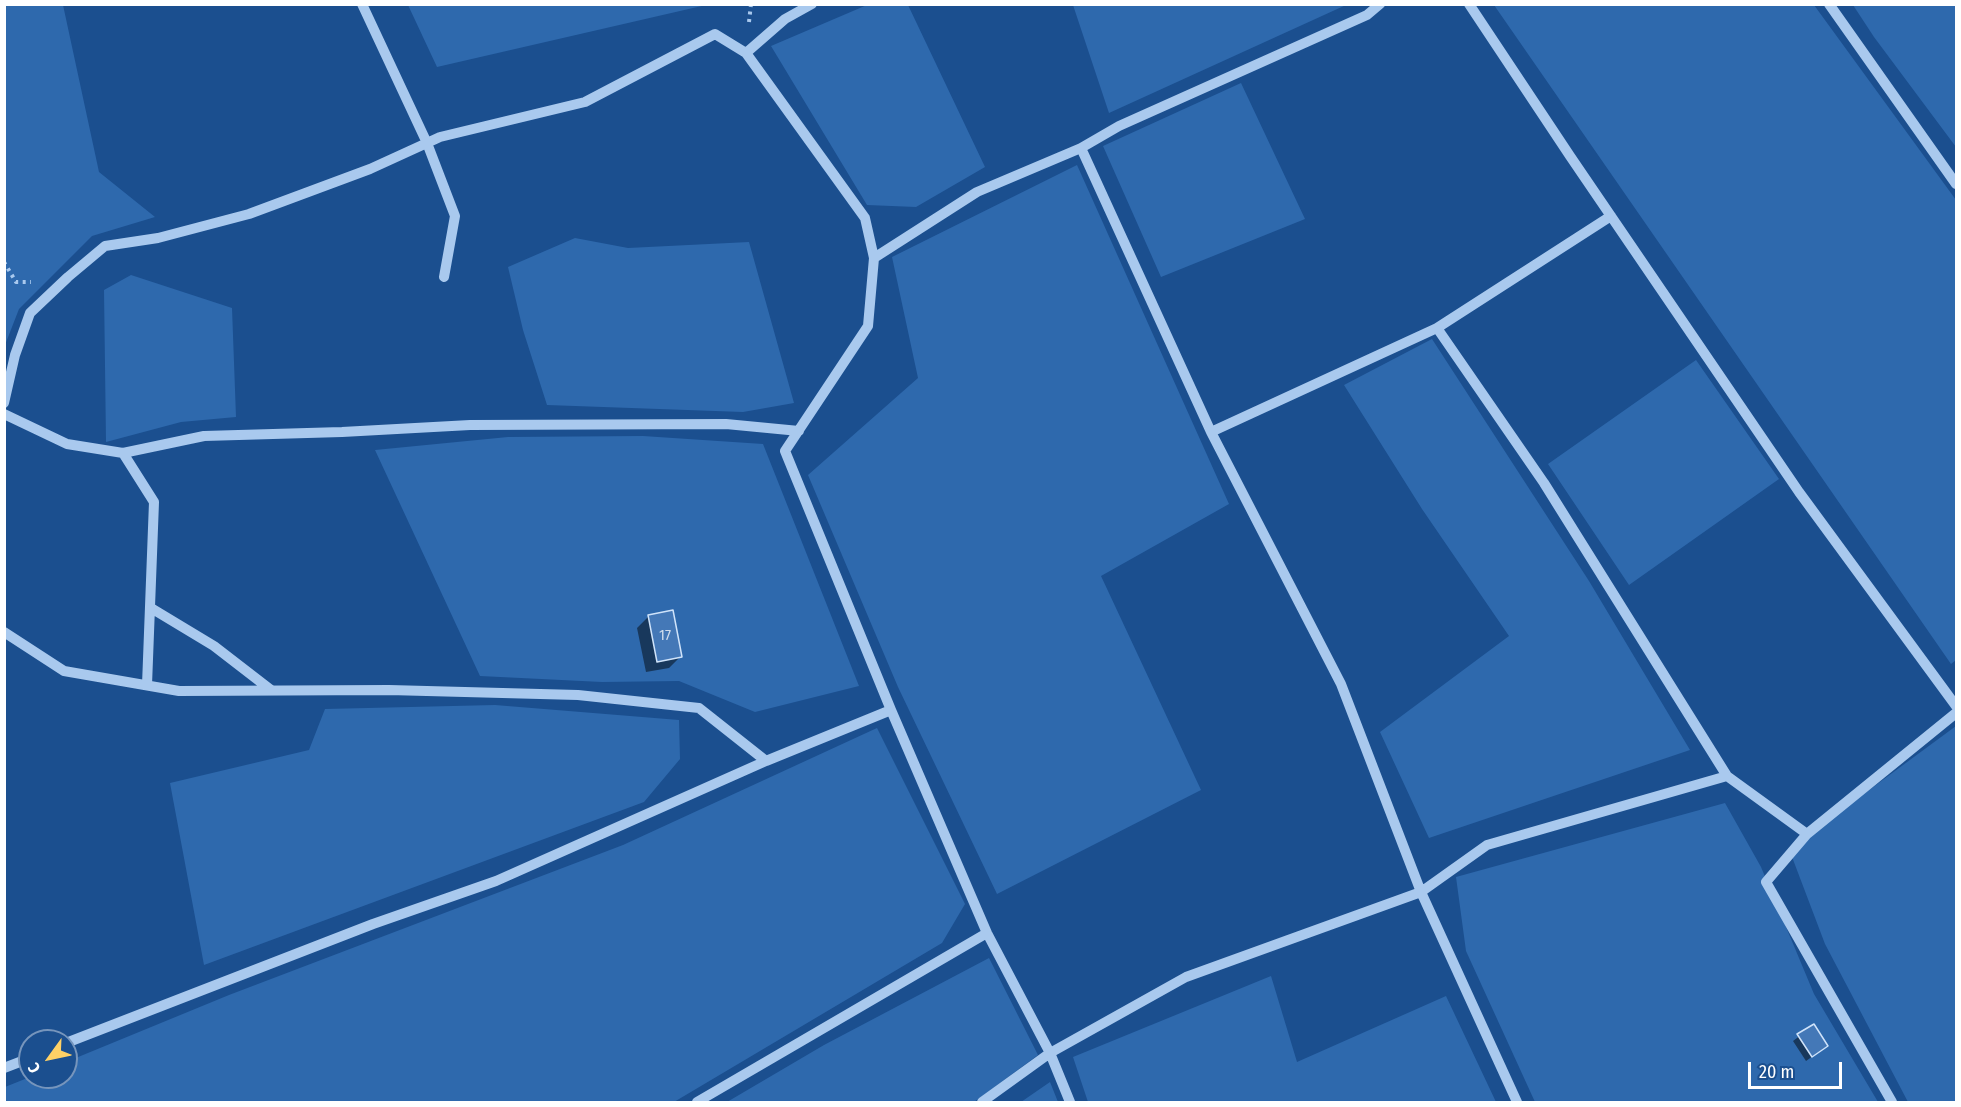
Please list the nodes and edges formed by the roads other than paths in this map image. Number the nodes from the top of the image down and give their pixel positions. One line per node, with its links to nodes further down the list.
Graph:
1 (362, 4): 7 (street)
2 (812, 4): 6 (street)
3 (1380, 4): 8 (street)
4 (1470, 4): 10 (street)
5 (1828, 4): 9 (street)
6 (746, 53): 7 (street); 11 (street)
7 (427, 143): 12 (street); 14 (street)
8 (1081, 148): 11 (street); 17 (street)
9 (1956, 184)
10 (1611, 216): 13 (street); 23 (street)
11 (874, 258): 16 (street)
12 (444, 277)
13 (1437, 327): 17 (street); 27 (street)
14 (4, 403)
15 (4, 414): 18 (street)
16 (799, 430): 18 (street); 24 (street)
17 (1211, 432): 29 (street)
18 (123, 453): 19 (street)
19 (150, 608): 21 (street); 22 (street)
20 (4, 632): 21 (street)
21 (147, 685): 22 (street)
22 (271, 690): 26 (street)
23 (1956, 706)
24 (891, 710): 26 (street); 30 (street)
25 (1956, 712): 28 (street)
26 (766, 761): 31 (street)
27 (1727, 776): 28 (street); 29 (street)
28 (1807, 834): 37 (street)
29 (1421, 892): 32 (street); 36 (street)
30 (987, 933): 32 (street); 33 (street)
31 (78, 1038)
32 (1050, 1053): 34 (street); 35 (street)
33 (696, 1102)
34 (982, 1102)
35 (1070, 1102)
36 (1517, 1102)
37 (1892, 1102)

